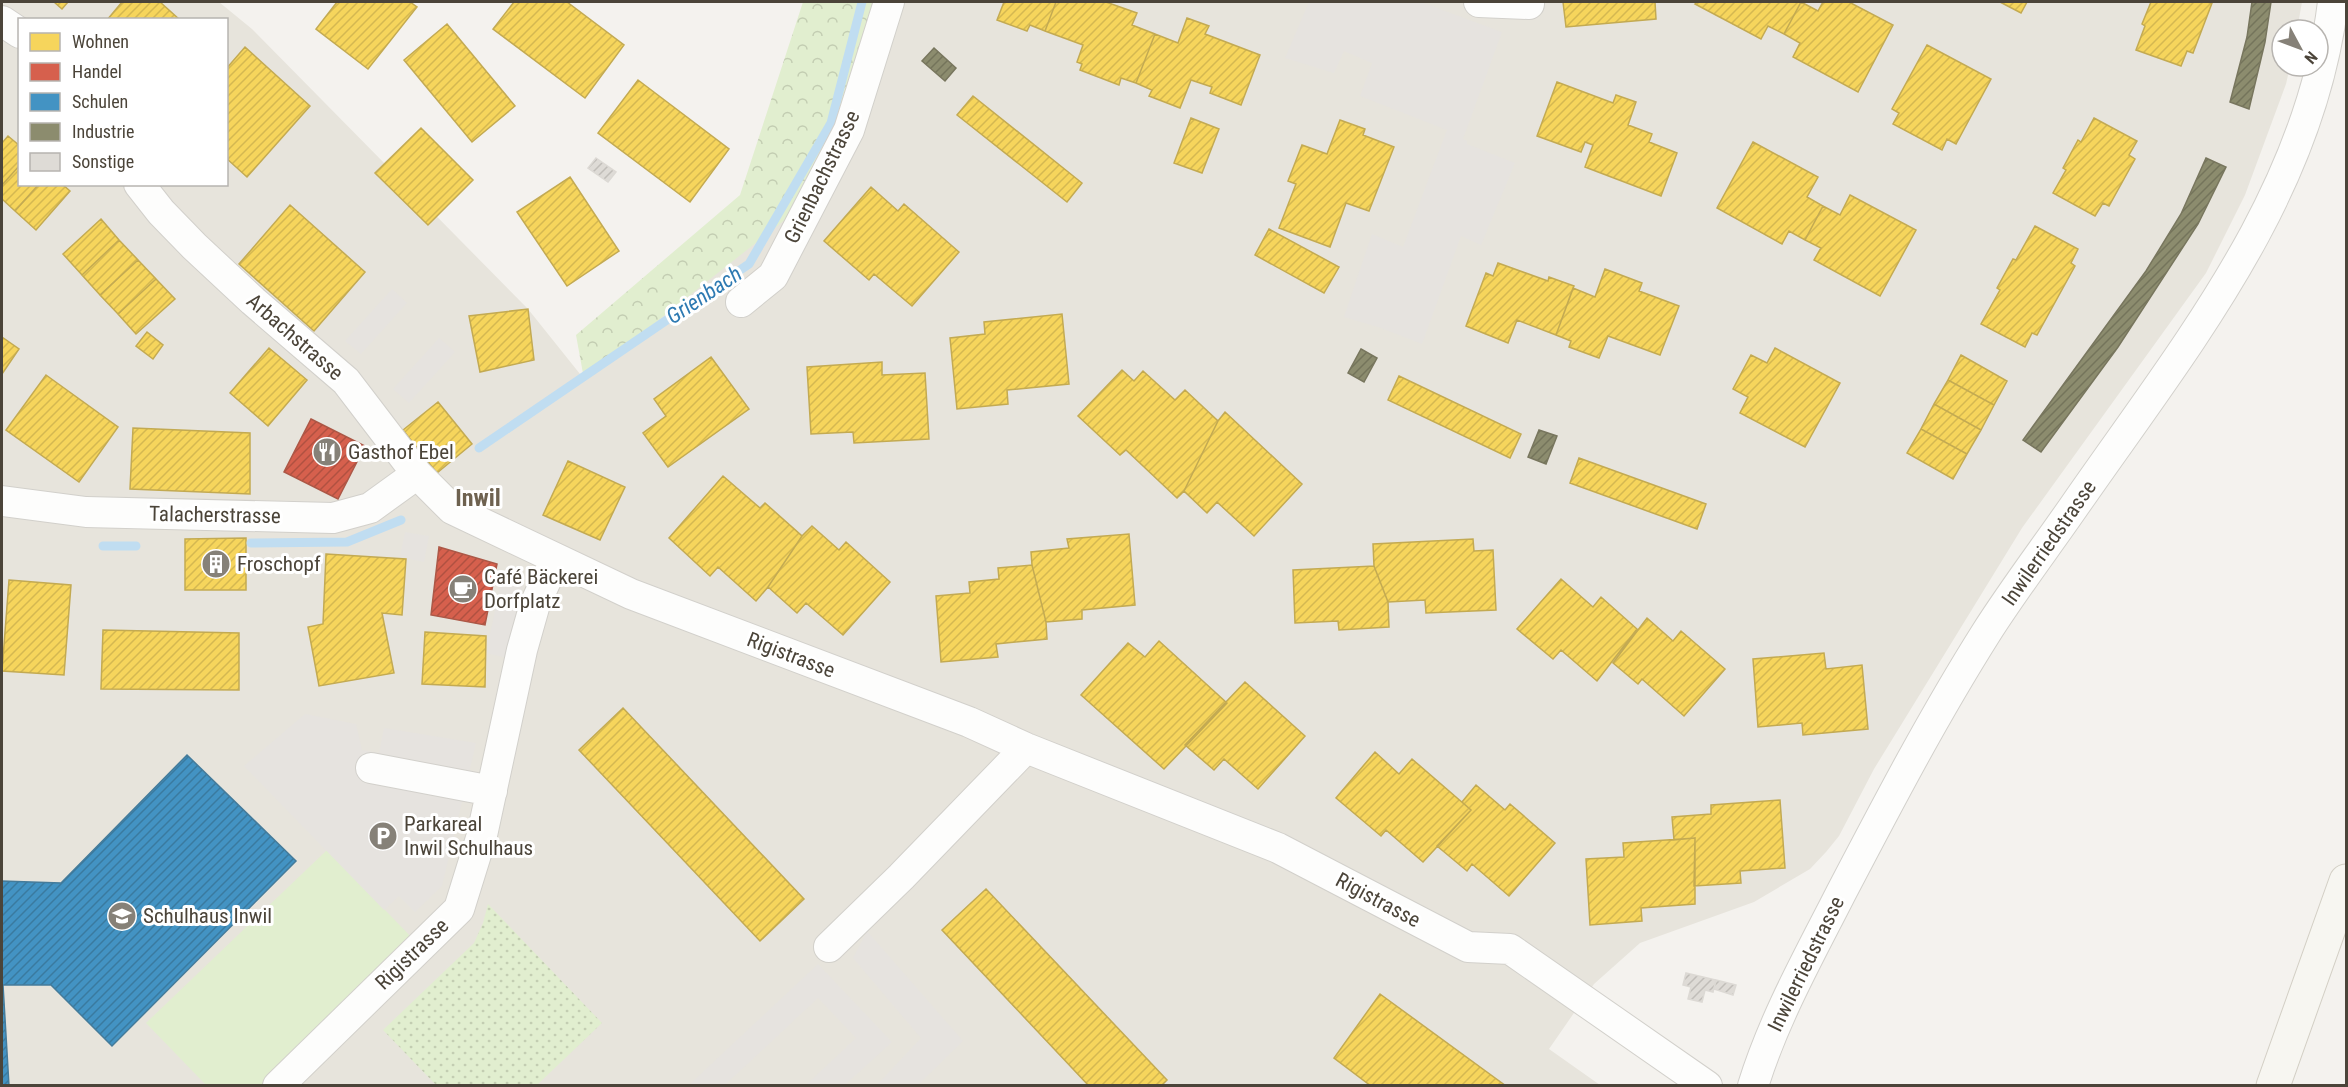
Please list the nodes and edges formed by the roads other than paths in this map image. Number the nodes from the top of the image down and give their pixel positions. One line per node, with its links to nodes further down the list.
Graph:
1 (890, 2): 8 (street, Grienbachstrasse)
2 (1479, 2): 4 (street)
3 (2333, 2): 20 (street, Inwilerriedstrasse)
4 (1529, 3)
5 (2, 21): 6 (street)
6 (18, 32)
7 (141, 186): 9 (street, Arbachstrasse)
8 (741, 302)
9 (417, 474): 10 (street, Arbachstrasse); 11 (street, Talacherstrasse)
10 (440, 499): 12 (street, Rigistrasse)
11 (2, 501)
12 (556, 560): 13 (street, Rigistrasse); 15 (street, Rigistrasse)
13 (1026, 748): 17 (street); 19 (street, Rigistrasse)
14 (370, 768): 15 (street)
15 (492, 791): 18 (street, Rigistrasse)
16 (2346, 880): 21 (main road)
17 (829, 946)
18 (278, 1086)
19 (1707, 1086)
20 (1753, 1086)
21 (2273, 1086)

